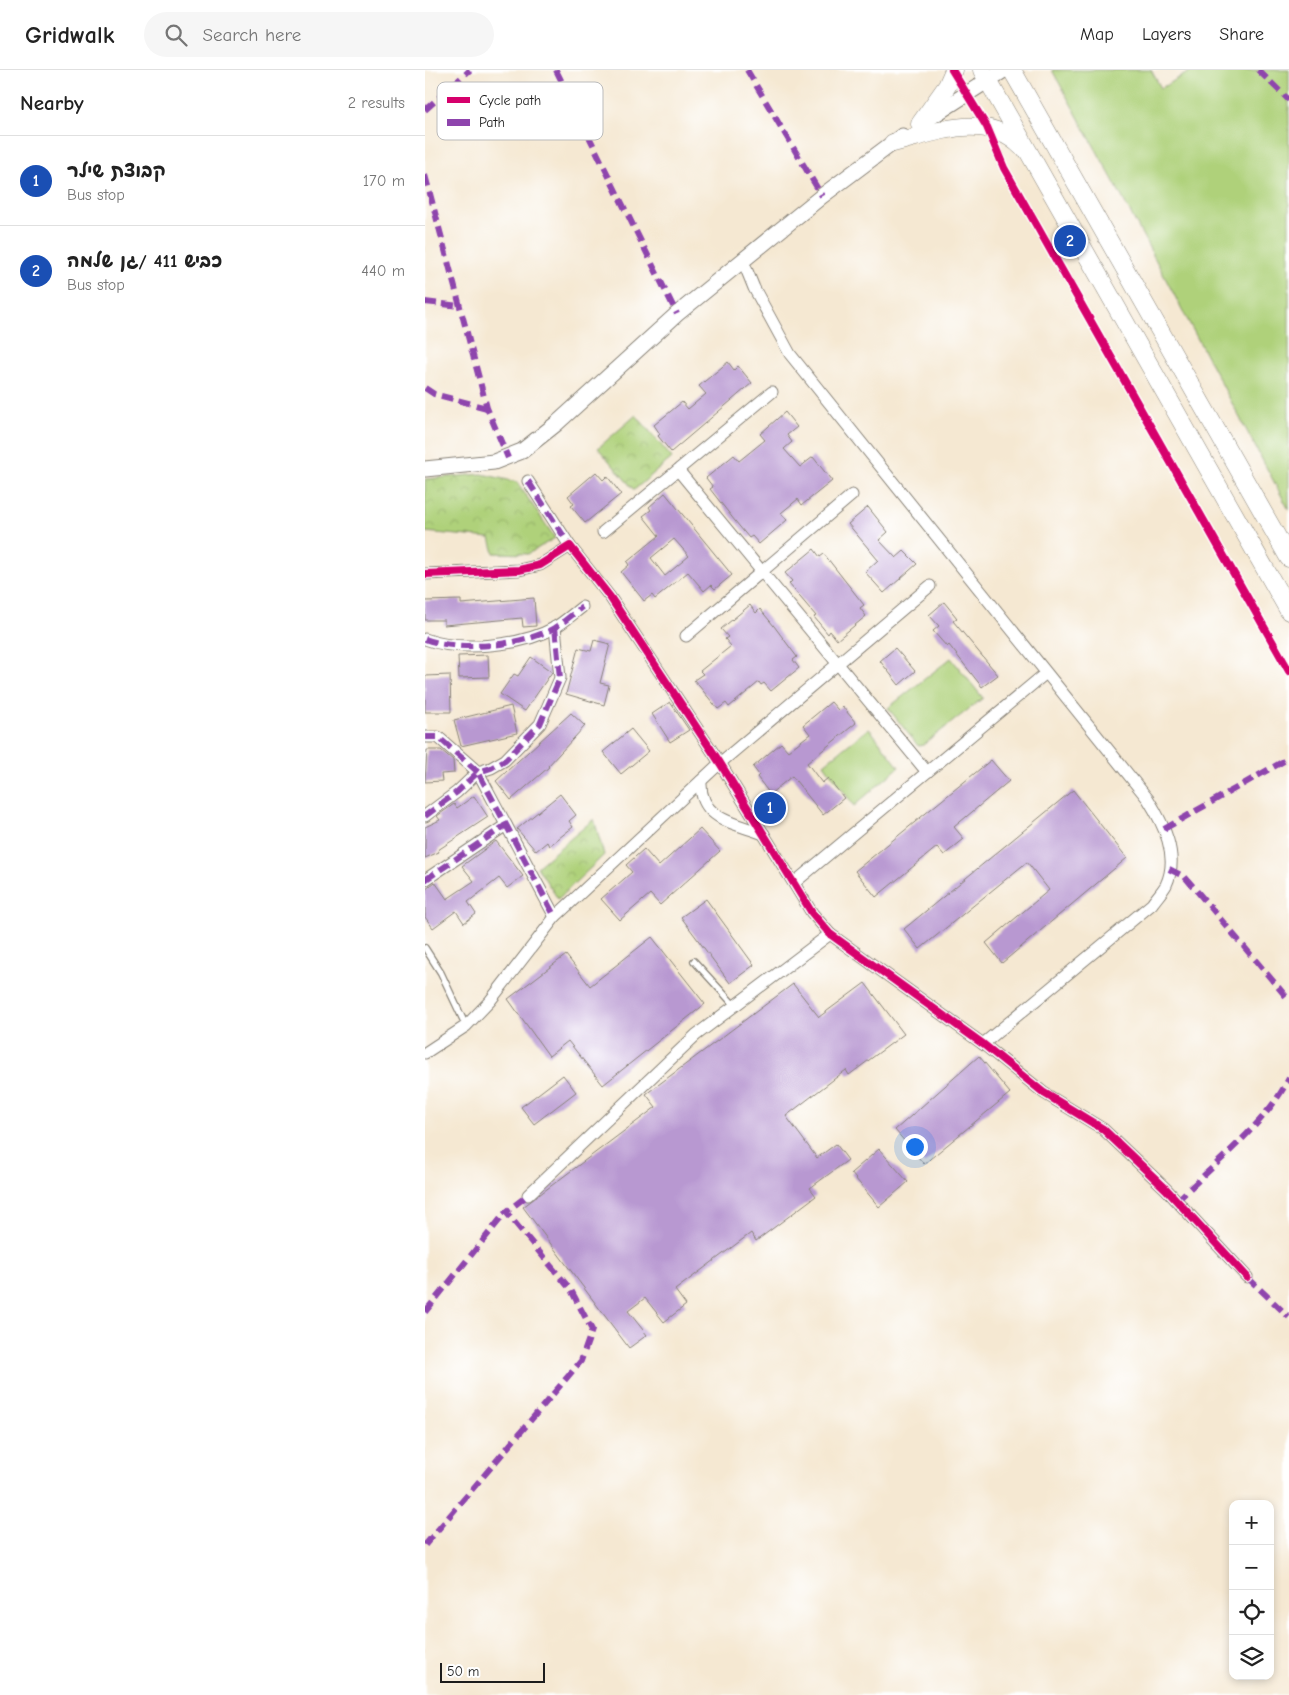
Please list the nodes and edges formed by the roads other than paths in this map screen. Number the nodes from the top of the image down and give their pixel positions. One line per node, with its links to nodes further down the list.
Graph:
1 (954, 70): 5 (main road)
2 (1004, 70): 4 (street)
3 (1012, 70): 16 (main road)
4 (985, 75): 5 (street); 7 (main road)
5 (920, 124): 6 (street)
6 (893, 142): 7 (main road); 8 (street)
7 (1030, 154): 21 (main road)
8 (743, 262): 10 (street); 26 (street)
9 (772, 392): 11 (street)
10 (425, 469)
11 (678, 470): 14 (street); 17 (street)
12 (528, 481): 15 (street)
13 (852, 495): 17 (street)
14 (603, 532)
15 (569, 546): 18 (street); 28 (street)
16 (1289, 558)
17 (762, 572): 23 (street); 25 (street)
18 (425, 574)
19 (930, 586): 25 (street)
20 (582, 607): 22 (street)
21 (1289, 611)
22 (555, 628): 24 (street); 29 (street)
23 (686, 636)
24 (425, 639)
25 (838, 664): 28 (street); 30 (street)
26 (1046, 672): 30 (street); 43 (street)
27 (425, 737): 29 (street)
28 (720, 763): 31 (street); 34 (street)
29 (478, 772): 32 (street); 33 (street)
30 (927, 772): 36 (street)
31 (701, 780): 34 (street); 37 (street)
32 (425, 816)
33 (506, 825): 35 (street); 37 (street)
34 (764, 834): 36 (street)
35 (425, 880)
36 (794, 882): 38 (street)
37 (555, 917): 42 (street)
38 (830, 934): 41 (street); 43 (street)
39 (425, 948): 42 (lane)
40 (694, 961): 41 (lane)
41 (734, 1005): 45 (street)
42 (465, 1026): 44 (street)
43 (983, 1044): 46 (street)
44 (425, 1052)
45 (528, 1195)
46 (1247, 1277)

